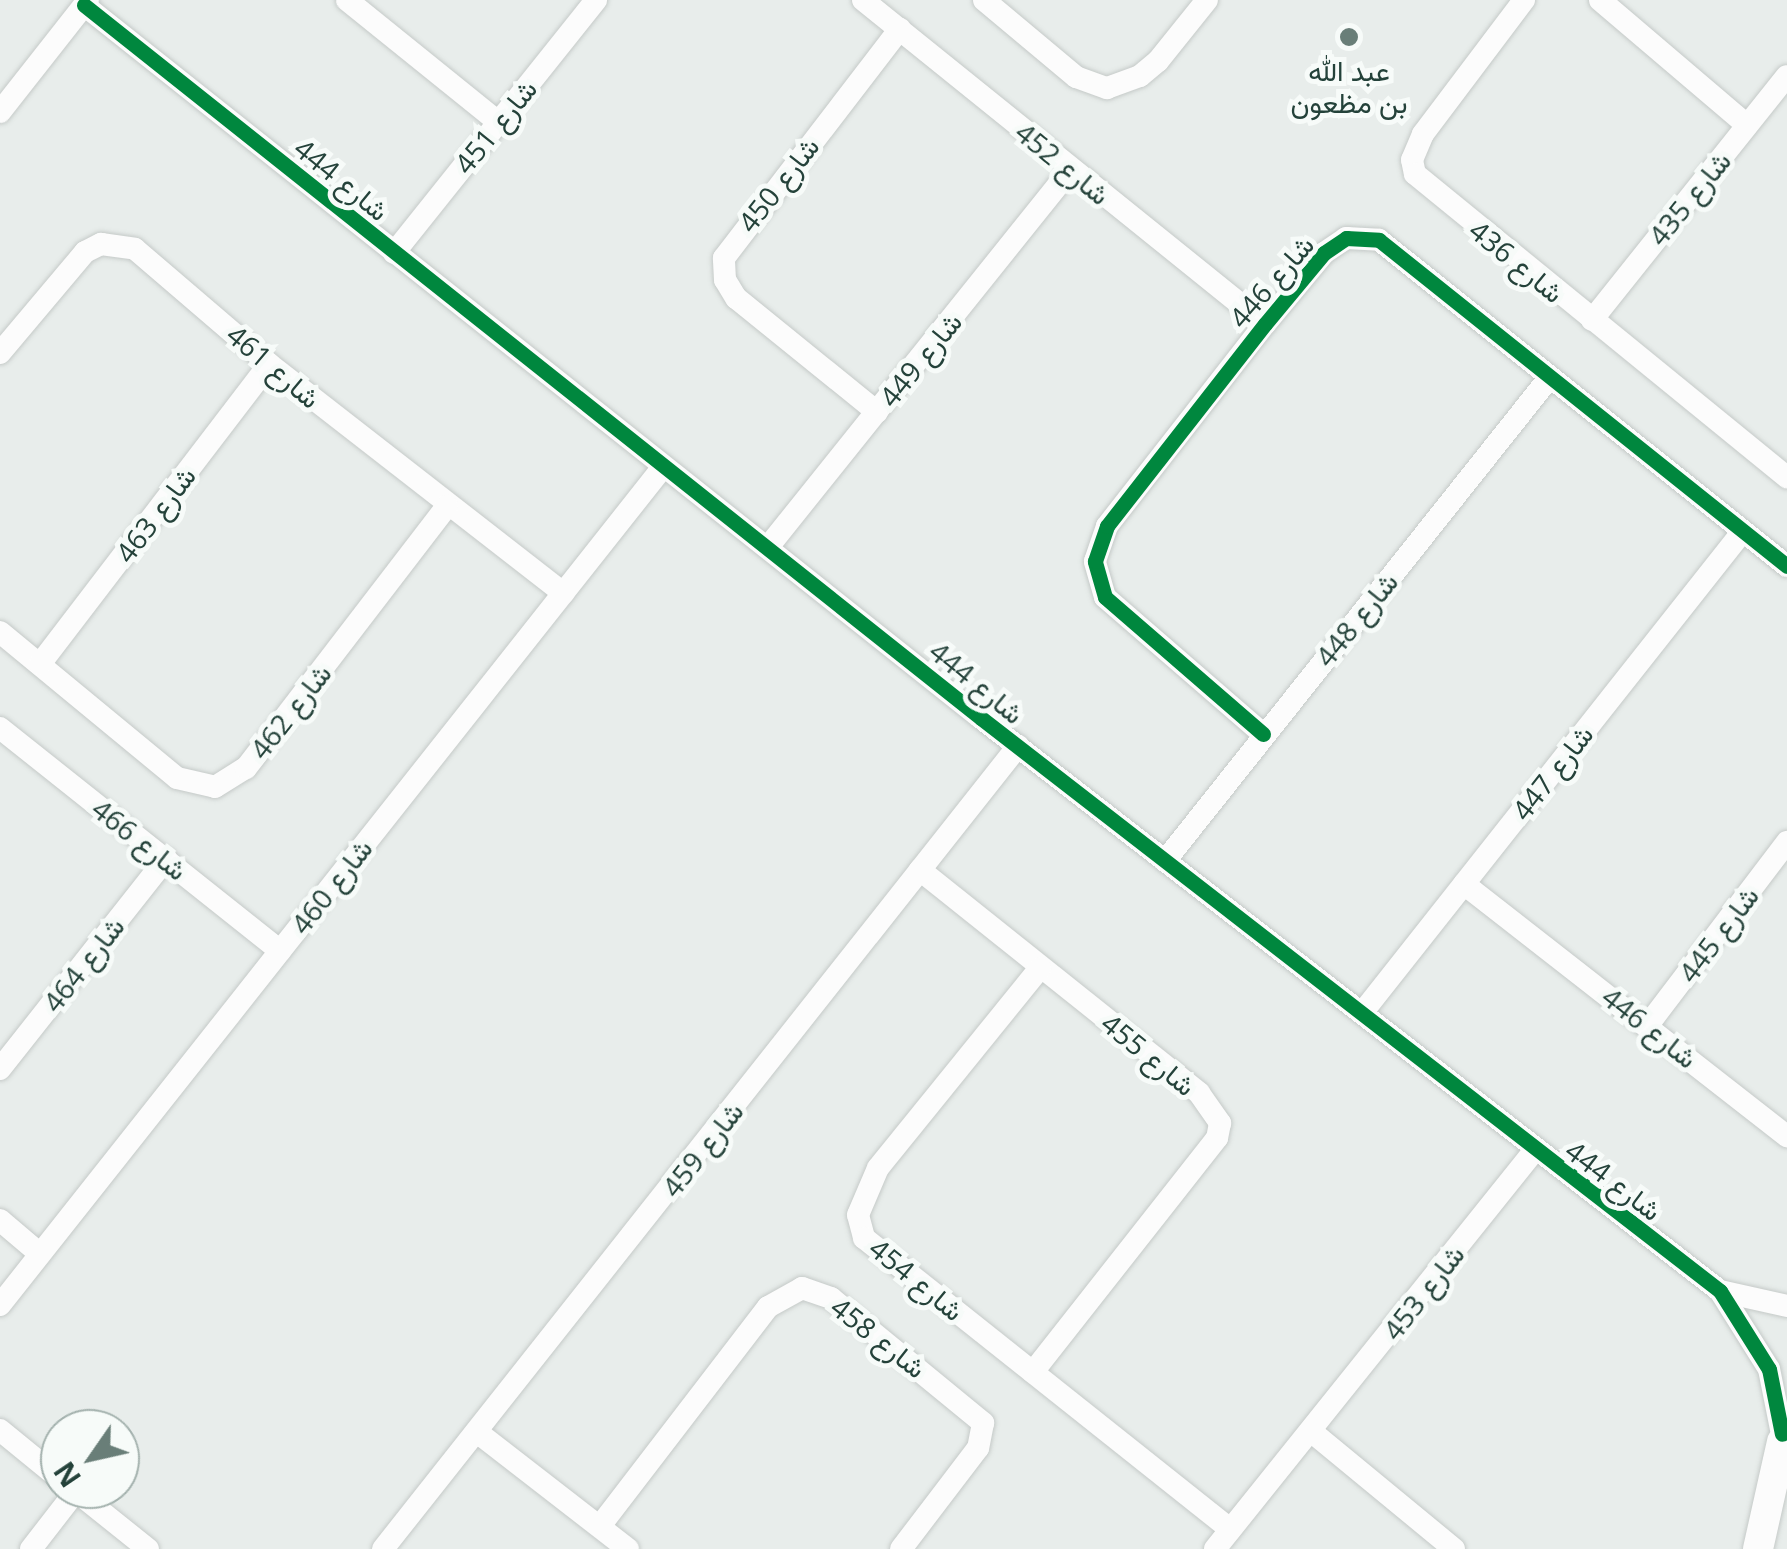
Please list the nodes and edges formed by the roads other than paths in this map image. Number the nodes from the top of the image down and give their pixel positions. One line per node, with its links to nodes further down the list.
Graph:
1 (347, 0): 12 (street)
2 (596, 0): 12 (street, شارع 451)
3 (863, 0): 9 (street, شارع 452)
4 (984, 0): 5 (street)
5 (1207, 0)
6 (1524, 0): 16 (street, شارع 436)
7 (1600, 0): 13 (street)
8 (86, 2): 11 (street); 15 (street, شارع 444)
9 (900, 29): 14 (street, شارع 452); 21 (street, شارع 450)
10 (1787, 76): 13 (street, شارع 435)
11 (0, 112)
12 (498, 122): 15 (street, شارع 451)
13 (1748, 126): 16 (street, شارع 435)
14 (1071, 170): 17 (street, شارع 452); 21 (street, شارع 449)
15 (394, 252): 22 (street, شارع 444)
16 (1592, 320): 23 (street, شارع 436)
17 (1265, 324): 20 (street, شارع 446); 32 (street, شارع 446)
18 (0, 353): 19 (street, شارع 461)
19 (269, 364): 24 (street, شارع 461); 30 (street, شارع 463)
20 (1549, 378): 25 (street, شارع 446); 32 (street, شارع 448)
21 (878, 412): 26 (street, شارع 449)
22 (663, 467): 26 (street, شارع 444); 28 (street, شارع 460)
23 (1786, 475)
24 (447, 506): 28 (street, شارع 461); 30 (street, شارع 462)
25 (1742, 531): 27 (street, شارع 446); 38 (street, شارع 447)
26 (768, 547): 33 (street, شارع 444)
27 (1787, 566)
28 (563, 593): 39 (street, شارع 460)
29 (0, 632): 30 (street, شارع 462)
30 (40, 664)
31 (0, 728): 35 (street, شارع 466)
32 (1263, 734): 36 (street, شارع 448)
33 (1018, 746): 36 (street, شارع 444); 37 (street, شارع 459)
34 (1787, 842): 42 (street, شارع 445)
35 (166, 859): 39 (street, شارع 466); 43 (street, شارع 464)
36 (1165, 860): 41 (street, شارع 444)
37 (920, 870): 40 (street, شارع 455); 54 (street, شارع 459)
38 (1464, 884): 41 (street, شارع 447); 42 (street, شارع 446)
39 (280, 951): 47 (street, شارع 460)
40 (1040, 968): 51 (street, شارع 454); 51 (street, شارع 455)
41 (1362, 1013): 45 (street, شارع 444)
42 (1648, 1025): 44 (street, شارع 446)
43 (0, 1069)
44 (1787, 1136)
45 (1534, 1151): 48 (street, شارع 444); 55 (street, شارع 453)
46 (0, 1220): 47 (street)
47 (40, 1254): 49 (street, شارع 460)
48 (1720, 1291): 50 (street, شارع 444); 53 (street, شارع 444)
49 (0, 1305)
50 (1787, 1306)
51 (1033, 1372): 61 (street, شارع 454)
52 (0, 1430): 56 (street)
53 (1784, 1430): 57 (street); 69 (street)
54 (477, 1432): 60 (street); 65 (street, شارع 459)
55 (1312, 1432): 61 (street, شارع 453); 68 (street)
56 (40, 1462)
57 (1787, 1484)
58 (55, 1509): 63 (street)
59 (98, 1509): 64 (street)
60 (600, 1526): 62 (street, شارع 458); 66 (street)
61 (1230, 1529): 67 (street, شارع 453)
62 (912, 1545)
63 (30, 1549)
64 (148, 1549)
65 (383, 1549)
66 (628, 1549)
67 (1214, 1549)
68 (1454, 1549)
69 (1758, 1549)

